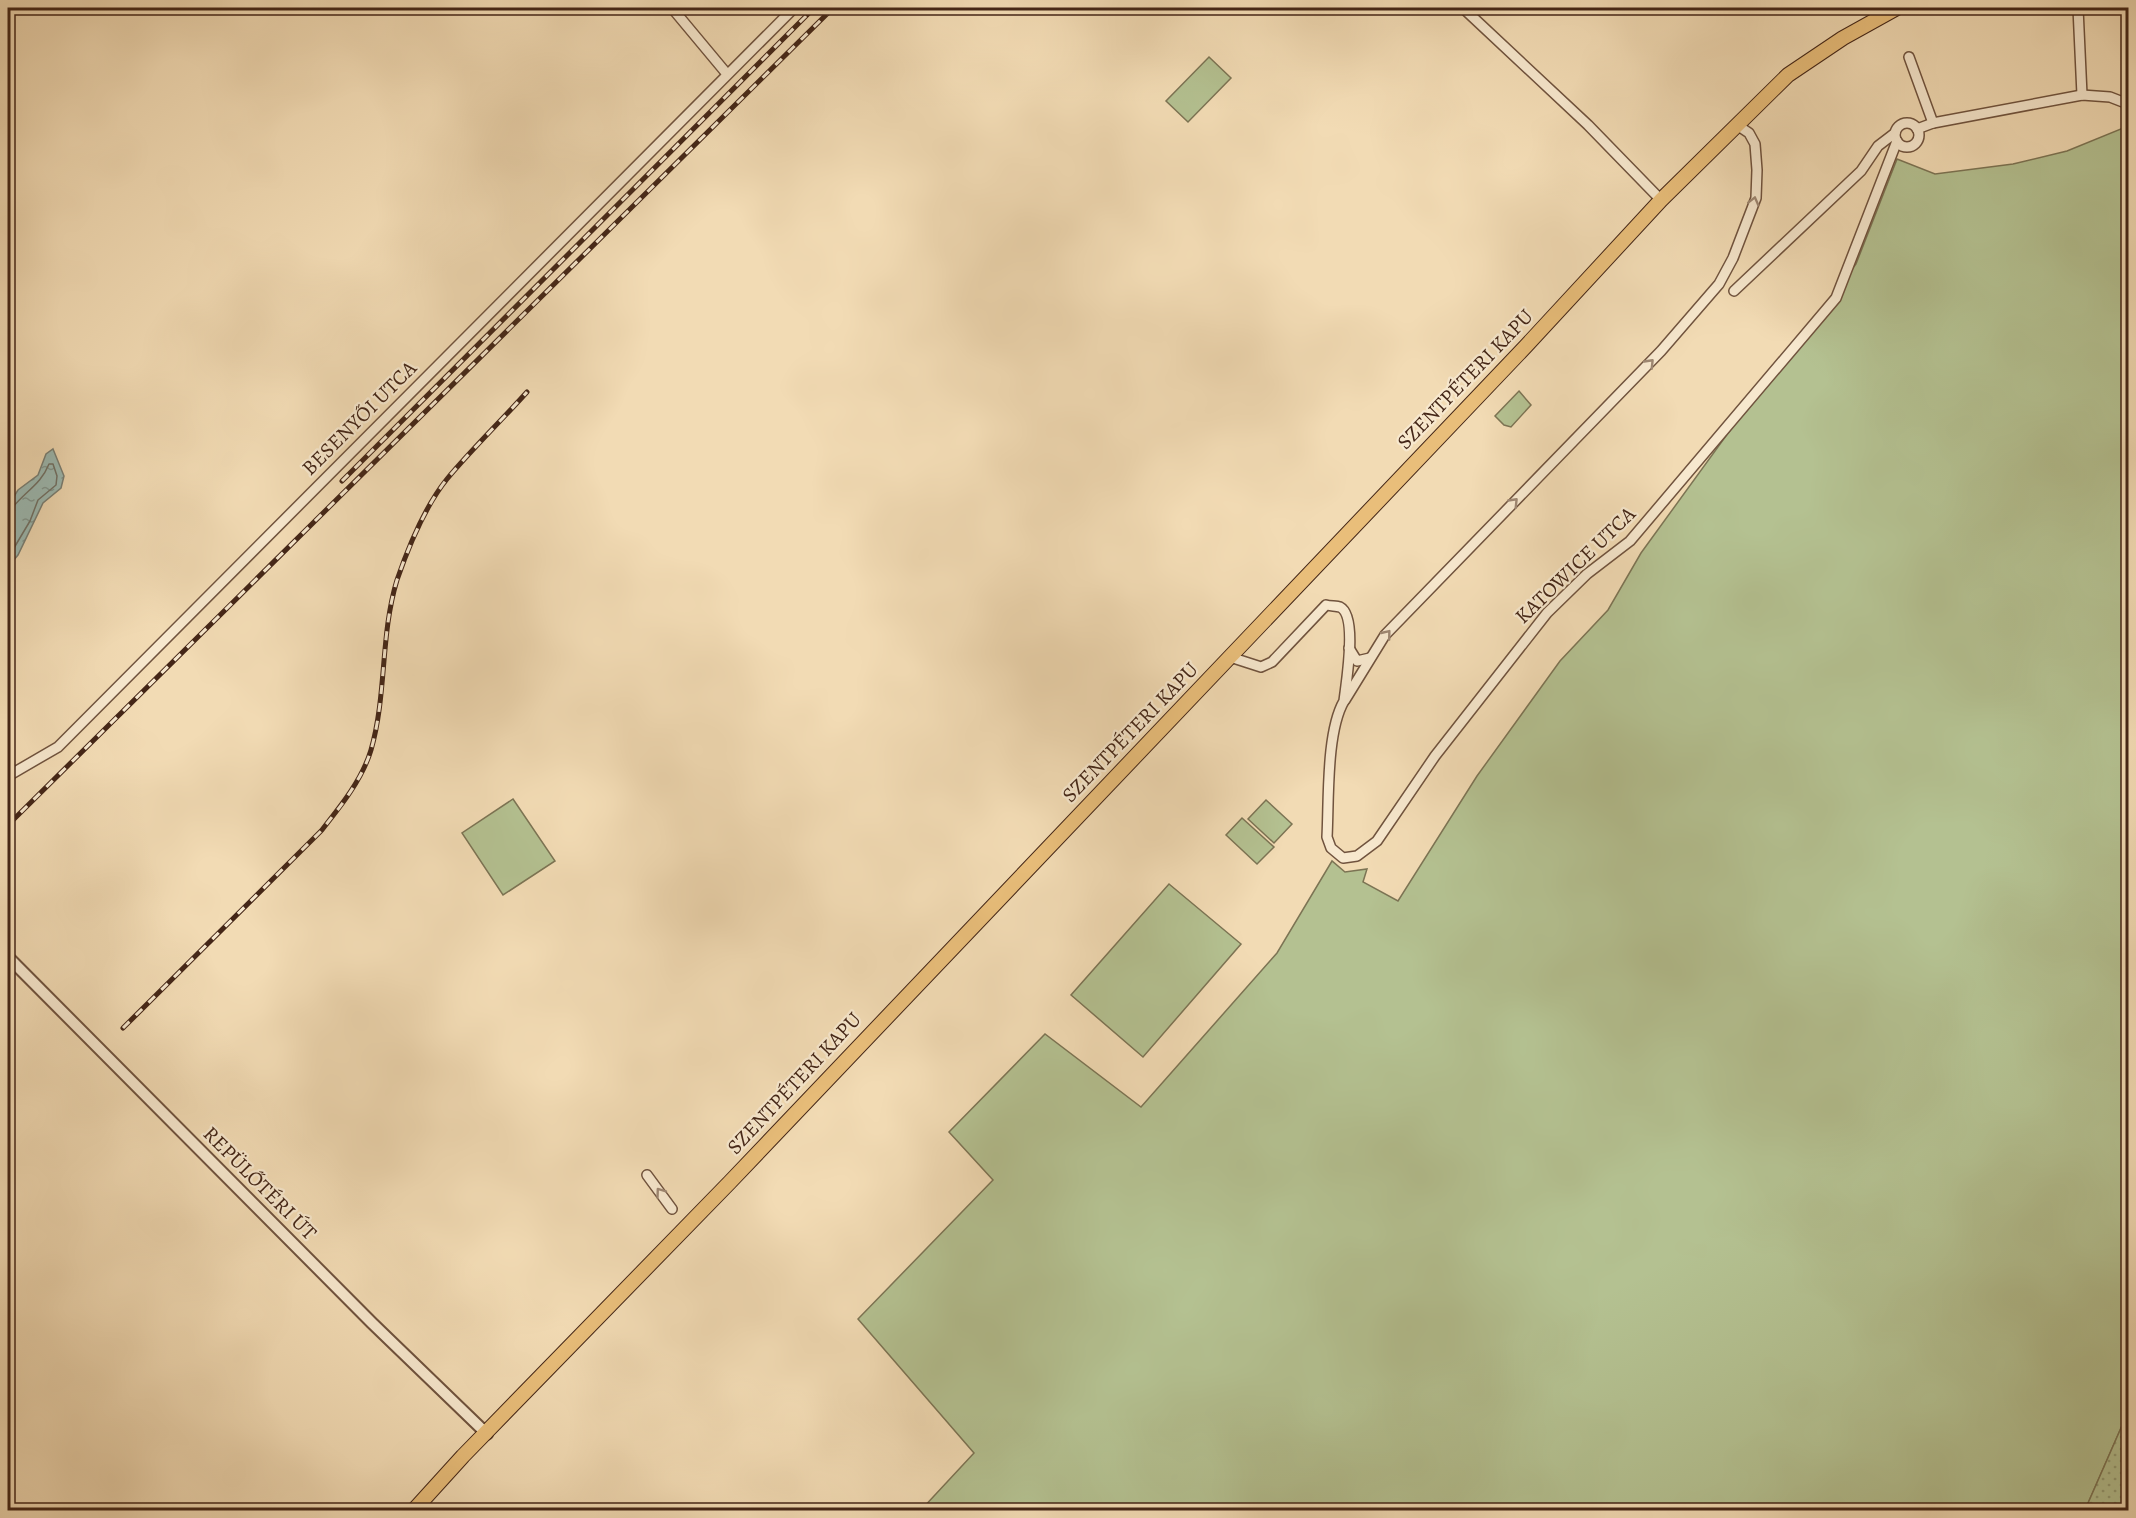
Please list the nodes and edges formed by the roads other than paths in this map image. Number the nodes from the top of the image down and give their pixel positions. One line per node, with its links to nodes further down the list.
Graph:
1 (672, 8): 7 (street)
2 (794, 8): 7 (street, BESENYŐI UTCA)
3 (1463, 8): 14 (street)
4 (1892, 8): 11 (main road, SZENTPÉTERI KAPU)
5 (2078, 8): 8 (street)
6 (1909, 57): 10 (street)
7 (727, 74): 20 (street, BESENYŐI UTCA)
8 (2082, 94): 9 (street); 10 (street)
9 (2128, 104)
10 (1933, 123): 12 (street)
11 (1737, 125): 14 (main road, SZENTPÉTERI KAPU); 18 (street, KATOWICE UTCA, one-way to 11)
12 (1917, 129): 13 (street); 13 (street)
13 (1896, 137): 15 (street); 19 (street, KATOWICE UTCA)
14 (1661, 200): 17 (main road, SZENTPÉTERI KAPU)
15 (1734, 291)
16 (1349, 648): 17 (street, KATOWICE UTCA); 18 (street); 19 (street, KATOWICE UTCA)
17 (1230, 657): 24 (main road, SZENTPÉTERI KAPU)
18 (1370, 658): 19 (street, KATOWICE UTCA)
19 (1344, 701)
20 (8, 776)
21 (8, 957): 24 (street, REPÜLŐTÉRI ÚT)
22 (647, 1175): 23 (street, one-way to 22)
23 (672, 1209)
24 (487, 1434): 25 (main road, SZENTPÉTERI KAPU)
25 (414, 1510)

